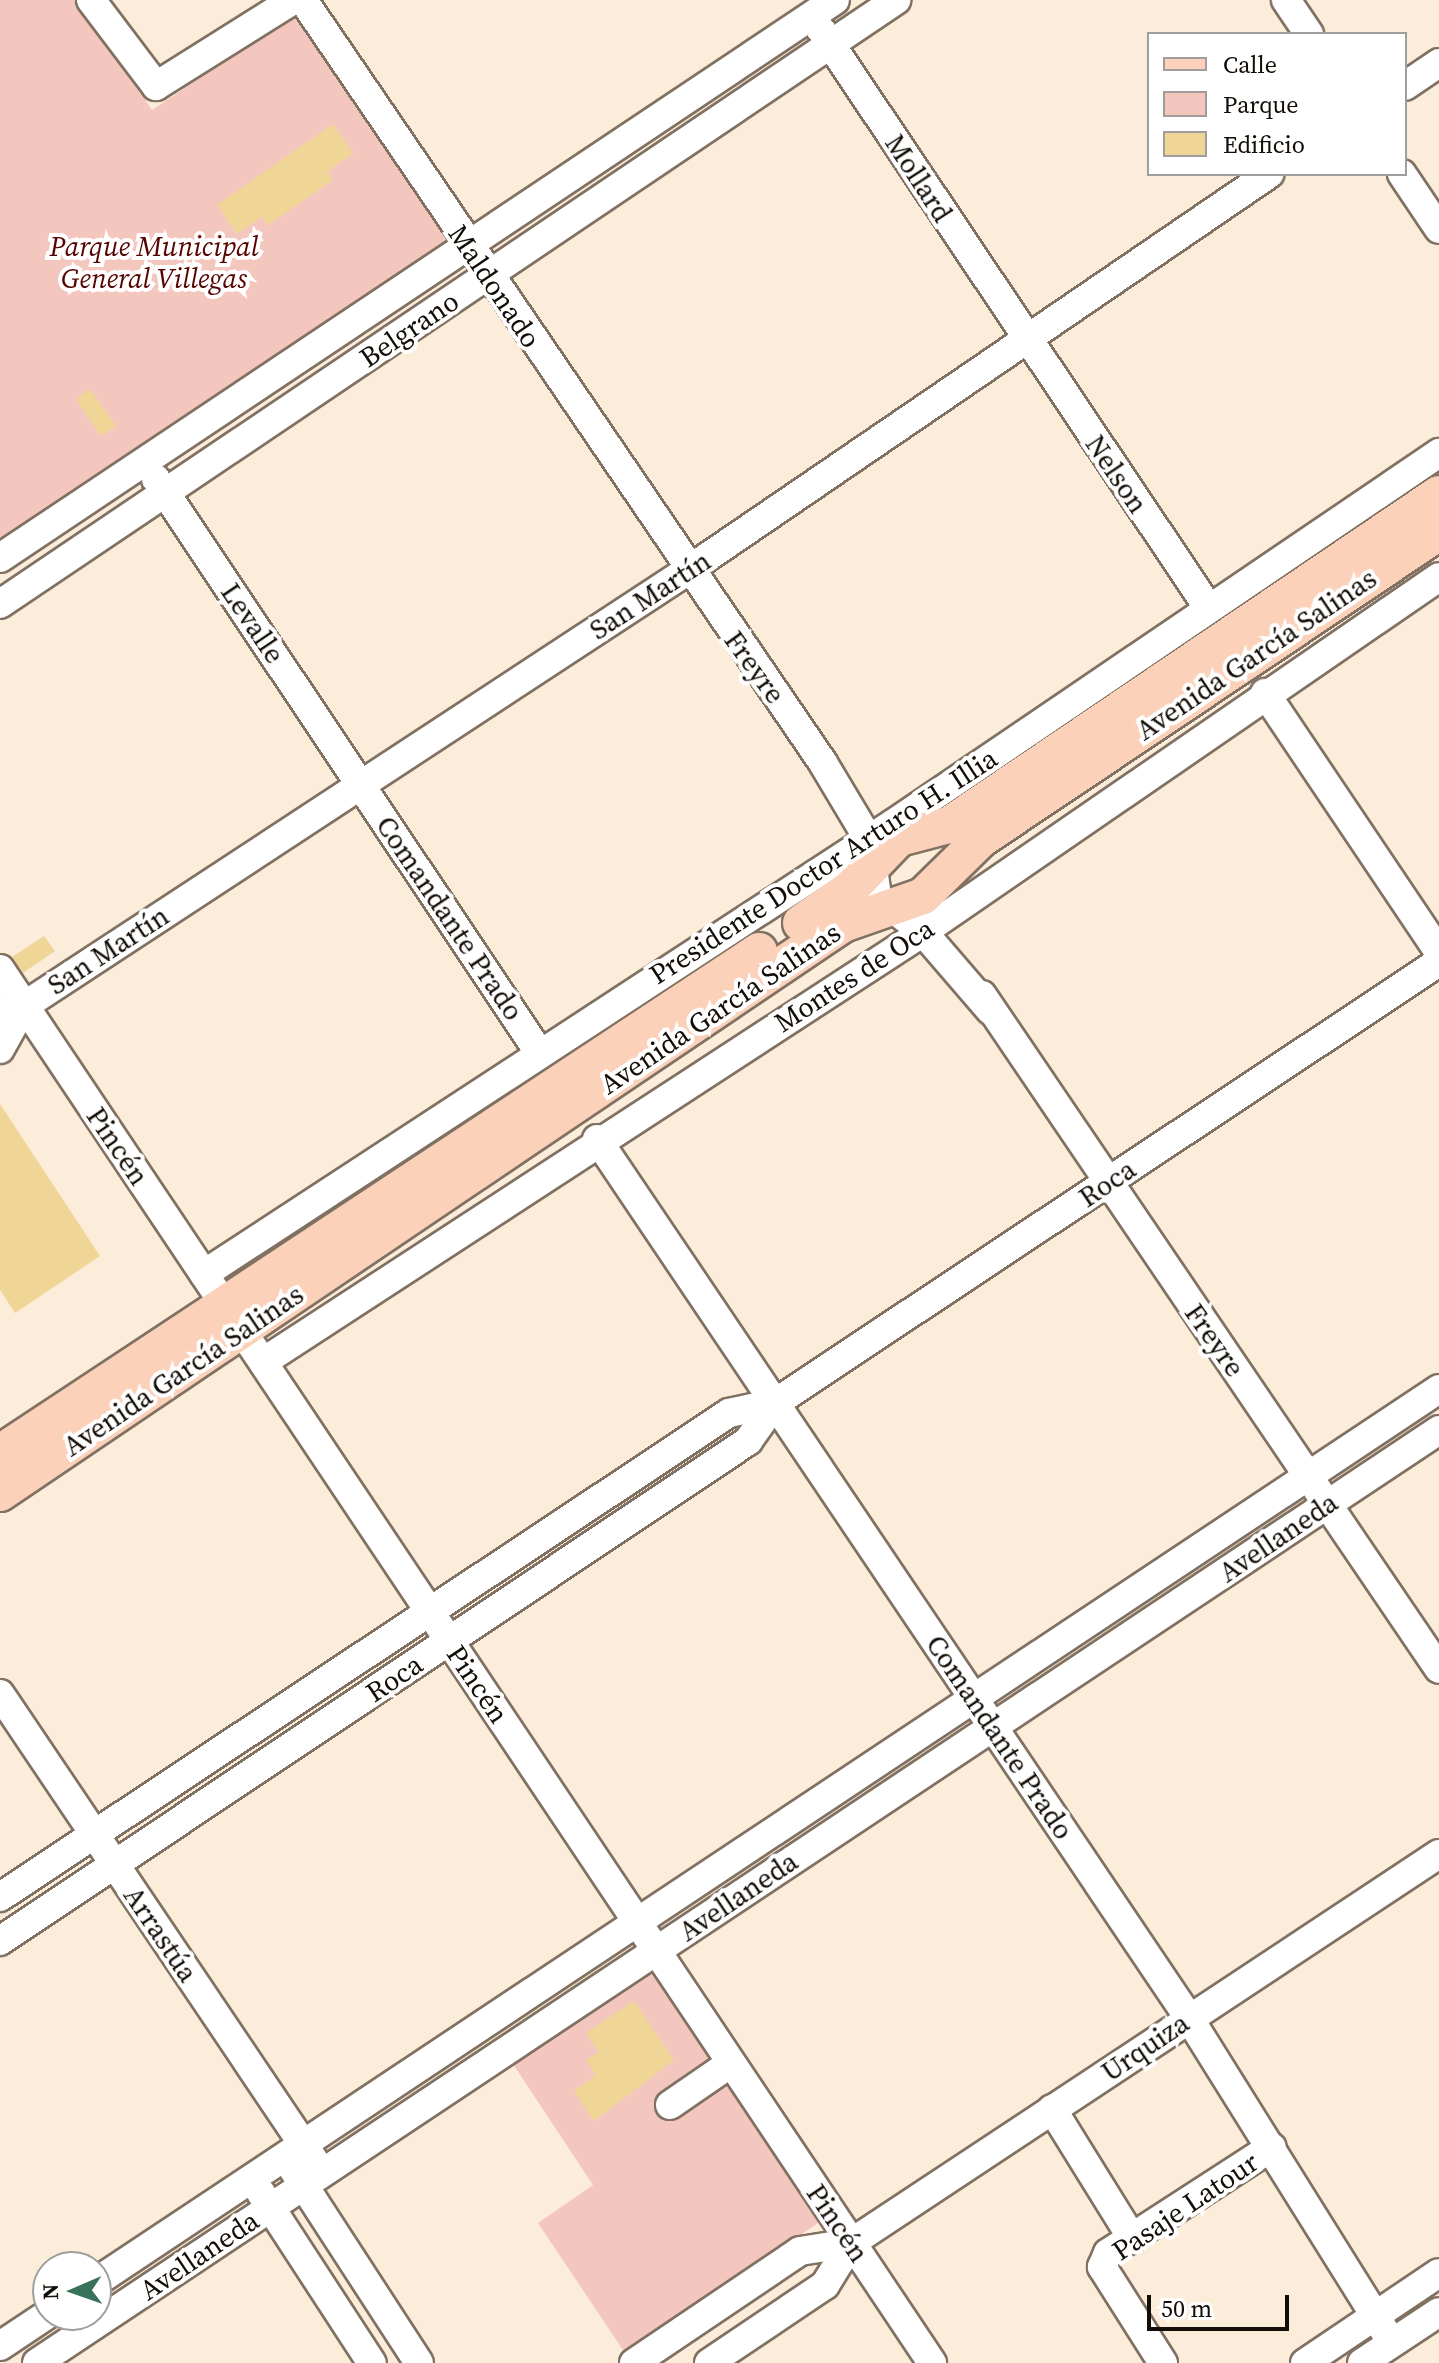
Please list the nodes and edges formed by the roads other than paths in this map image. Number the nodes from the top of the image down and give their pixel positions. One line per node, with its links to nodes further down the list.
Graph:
1 (91, 0): 2 (street)
2 (293, 0)
3 (303, 0): 14 (street, Maldonado)
4 (896, 0): 8 (street, Belgrano)
5 (1286, 0): 7 (street)
6 (824, 8): 8 (street, Mollard); 14 (street, Belgrano)
7 (1308, 32)
8 (830, 43): 15 (street, Belgrano); 16 (street, Mollard)
9 (1439, 63): 10 (street)
10 (1407, 85)
11 (1266, 176): 16 (street, San Martín)
12 (1403, 176): 13 (street)
13 (1439, 229)
14 (468, 246): 15 (street, Maldonado); 18 (street, Belgrano)
15 (488, 276): 19 (street, Belgrano); 23 (street, Maldonado)
16 (1026, 340): 23 (street, San Martín); 26 (street, Nelson)
17 (1439, 453): 26 (street, Presidente Doctor Arturo H. Illia)
18 (145, 462): 19 (street, Levalle); 22 (street, Belgrano)
19 (166, 494): 25 (street, Belgrano); 29 (street, Levalle)
20 (1439, 494): 31 (main road, Avenida García Salinas)
21 (1439, 532): 33 (main road, Avenida García Salinas)
22 (0, 558)
23 (687, 571): 28 (street, Freyre); 29 (street, San Martín)
24 (1439, 577): 27 (street, Montes de Oca)
25 (0, 604)
26 (1208, 607): 30 (street, Presidente Doctor Arturo H. Illia)
27 (1265, 693): 35 (street, Montes de Oca); 36 (street)
28 (823, 763): 30 (street, Freyre); 32 (street, Freyre)
29 (360, 785): 39 (street, San Martín); 41 (street, Comandante Prado)
30 (894, 823): 31 (street, Freyre); 32 (street, Presidente Doctor Arturo H. Illia)
31 (931, 832): 32 (main road, Avenida García Salinas); 33 (street)
32 (872, 850): 34 (street, Freyre); 41 (street, Presidente Doctor Arturo H. Illia); 44 (main road, Avenida García Salinas)
33 (941, 877): 34 (main road, Avenida García Salinas); 35 (street)
34 (888, 906): 35 (street, Freyre); 44 (main road, Avenida García Salinas)
35 (932, 925): 42 (street, Montes de Oca); 43 (street, Freyre)
36 (1439, 952)
37 (1439, 962): 43 (street, Roca)
38 (0, 969): 39 (street, Pincén)
39 (12, 1008): 40 (street, San Martín); 44 (street, Pincén)
40 (0, 1049)
41 (539, 1052): 44 (street, Presidente Doctor Arturo H. Illia)
42 (597, 1139): 45 (street, Montes de Oca); 47 (street, Comandante Prado)
43 (1107, 1183): 47 (street, Roca); 50 (street, Freyre)
44 (223, 1303): 45 (street, Pincén); 49 (main road, Avenida García Salinas); 51 (main road, Avenida García Salinas)
45 (263, 1362): 53 (street, Pincén)
46 (1439, 1389): 50 (street, Avellaneda)
47 (775, 1403): 53 (street, Roca); 54 (street, Roca); 57 (street, Comandante Prado)
48 (1439, 1430): 52 (street, Avellaneda)
49 (0, 1453)
50 (1309, 1476): 52 (street, Freyre); 57 (street, Avellaneda)
51 (0, 1493)
52 (1328, 1504): 55 (street, Freyre); 58 (street, Avellaneda)
53 (429, 1612): 54 (street, Pincén); 59 (street, Roca)
54 (449, 1641): 61 (street, Roca); 63 (street, Pincén)
55 (1439, 1669)
56 (0, 1694): 59 (street, Arrastúa)
57 (974, 1698): 58 (street, Comandante Prado); 63 (street, Avellaneda)
58 (993, 1727): 65 (street, Avellaneda); 66 (street, Comandante Prado)
59 (94, 1834): 61 (street, Arrastúa); 62 (street, Roca)
60 (1439, 1854): 66 (street, Urquiza)
61 (114, 1865): 64 (street, Roca); 71 (street, Arrastúa)
62 (0, 1897)
63 (637, 1922): 65 (street, Pincén); 71 (street, Avellaneda)
64 (0, 1941)
65 (656, 1951): 67 (street, Pincén); 73 (street, Avellaneda)
66 (1189, 2018): 69 (street, Urquiza); 70 (street, Comandante Prado)
67 (731, 2063): 68 (street); 76 (street, Pincén)
68 (670, 2105)
69 (1052, 2109): 75 (street); 76 (street, Urquiza)
70 (1272, 2147): 75 (street, Pasaje Latour); 80 (street, Comandante Prado)
71 (294, 2151): 72 (street, Avellaneda); 73 (street, Arrastúa)
72 (251, 2179): 74 (street); 77 (street, Avellaneda)
73 (313, 2180): 74 (street, Avellaneda); 86 (street, Arrastúa)
74 (270, 2208): 84 (street, Avellaneda); 85 (street)
75 (1132, 2238): 90 (street, Pasaje Latour)
76 (851, 2243): 87 (street, Urquiza); 88 (street, Urquiza); 89 (street, Pincén)
77 (112, 2271)
78 (1439, 2273): 80 (street)
79 (1439, 2312): 82 (street)
80 (1375, 2315): 82 (street, Comandante Prado); 91 (street)
81 (32, 2325): 83 (street)
82 (1392, 2343): 92 (street)
83 (0, 2346)
84 (37, 2363)
85 (372, 2363)
86 (419, 2363)
87 (634, 2363)
88 (709, 2363)
89 (932, 2363)
90 (1163, 2363)
91 (1305, 2363)
92 (1362, 2363)

